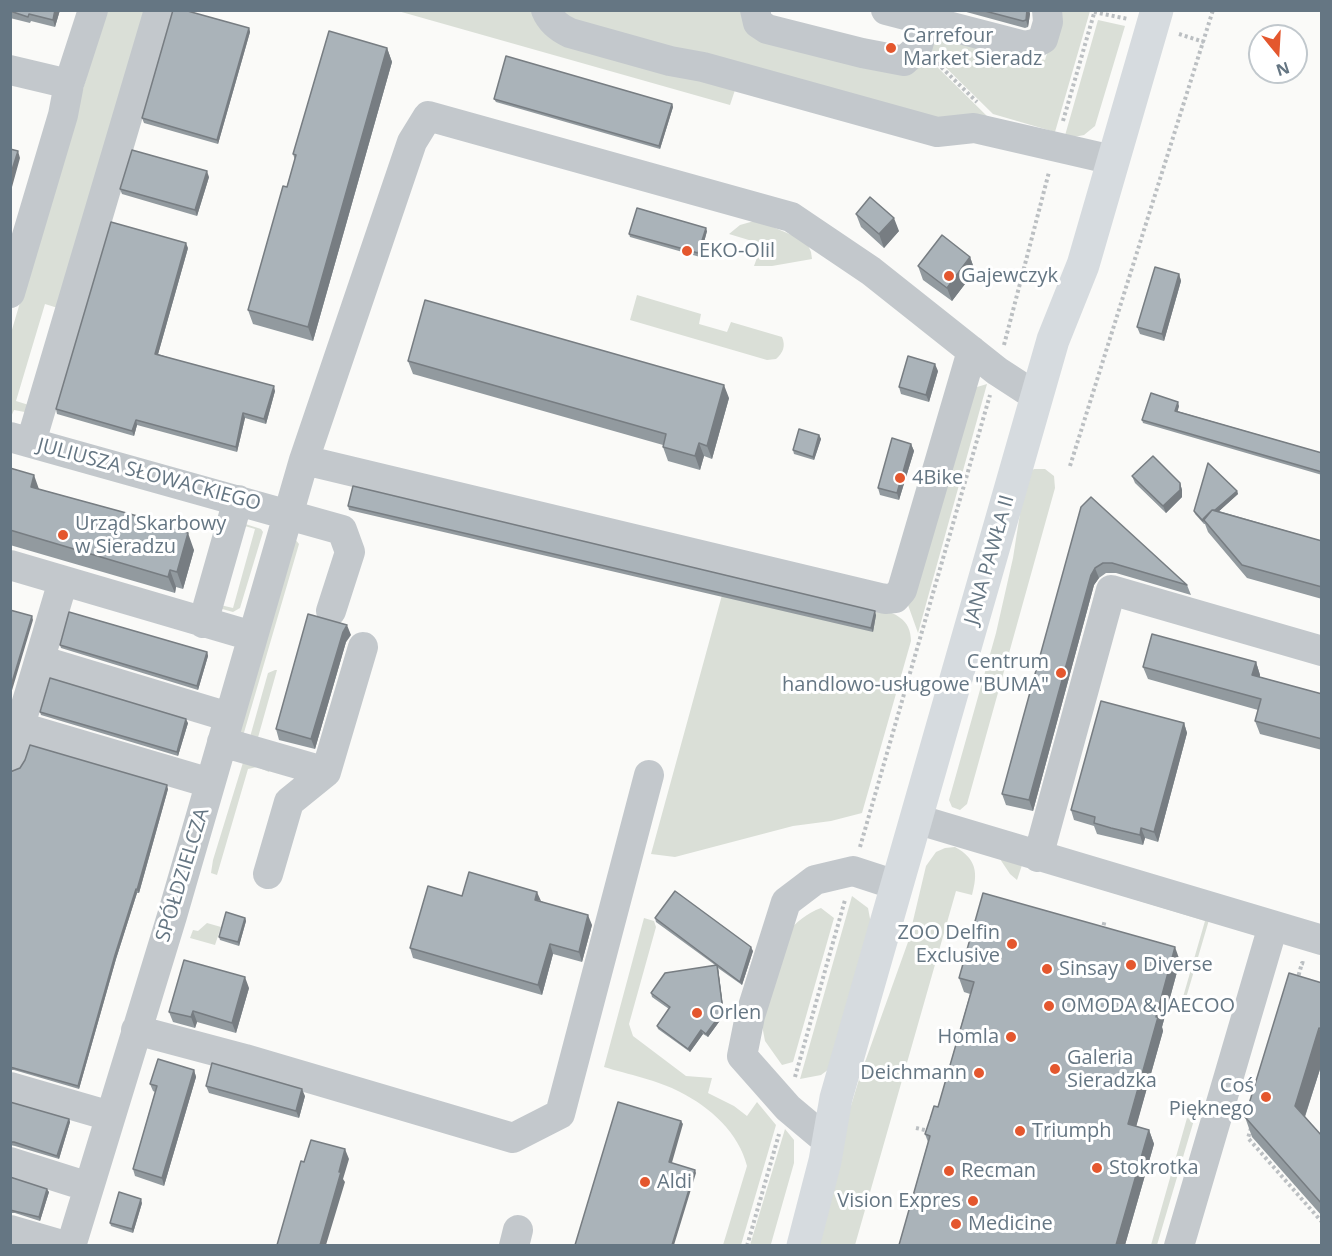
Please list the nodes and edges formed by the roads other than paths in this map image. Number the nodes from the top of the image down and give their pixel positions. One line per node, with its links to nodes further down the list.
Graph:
1 (93, 10): 11 (street)
2 (159, 10): 17 (street)
3 (546, 10): 12 (street)
4 (754, 10): 9 (street)
5 (886, 10): 9 (street)
6 (1047, 10): 9 (street)
7 (1136, 10): 12 (main road, JANA PAWŁA II)
8 (1157, 10): 12 (main road, JANA PAWŁA II)
9 (924, 26)
10 (10, 70): 11 (street)
11 (69, 84): 13 (street)
12 (1103, 159): 16 (main road, JANA PAWŁA II)
13 (16, 255): 14 (street)
14 (10, 293)
15 (972, 351): 16 (street); 18 (street); 18 (street, SPÓŁDZIELCZA)
16 (1037, 397): 35 (main road, JANA PAWŁA II)
17 (21, 440): 19 (street, JULIUSZA SŁOWACKIEGO)
18 (304, 460): 20 (street, SPÓŁDZIELCZA)
19 (238, 500): 20 (street, JULIUSZA SŁOWACKIEGO); 24 (street)
20 (290, 509): 23 (street, JULIUSZA SŁOWACKIEGO); 25 (street, SPÓŁDZIELCZA)
21 (10, 565): 22 (street)
22 (63, 581): 24 (street); 28 (street)
23 (331, 611)
24 (203, 622): 25 (street)
25 (252, 636): 30 (street, SPÓŁDZIELCZA)
26 (363, 647): 32 (street)
27 (1322, 651): 36 (street)
28 (40, 660): 29 (street); 30 (street)
29 (20, 727): 31 (street); 34 (street)
30 (225, 729): 32 (street); 34 (street, SPÓŁDZIELCZA)
31 (10, 759)
32 (326, 772): 37 (street)
33 (649, 775): 41 (street)
34 (210, 783): 41 (street, SPÓŁDZIELCZA)
35 (930, 824): 36 (street); 38 (main road, JANA PAWŁA II)
36 (1038, 857): 39 (street)
37 (268, 874)
38 (896, 885): 43 (main road, JANA PAWŁA II); 45 (street)
39 (1273, 926): 40 (street); 53 (street)
40 (1317, 952)
41 (136, 1030): 44 (street, SPÓŁDZIELCZA)
42 (10, 1087): 44 (street)
43 (836, 1098): 45 (main road, JANA PAWŁA II); 52 (main road, JANA PAWŁA II)
44 (110, 1116): 47 (street, SPÓŁDZIELCZA)
45 (819, 1134): 51 (main road, JANA PAWŁA II)
46 (10, 1162): 47 (street)
47 (89, 1187): 50 (street, SPÓŁDZIELCZA)
48 (10, 1230): 49 (street)
49 (65, 1245)
50 (71, 1245)
51 (783, 1245)
52 (803, 1245)
53 (1179, 1245)

